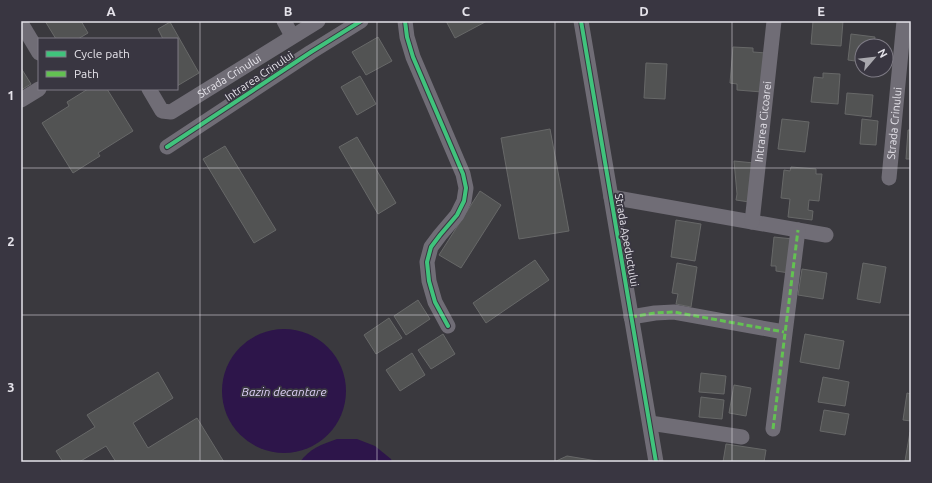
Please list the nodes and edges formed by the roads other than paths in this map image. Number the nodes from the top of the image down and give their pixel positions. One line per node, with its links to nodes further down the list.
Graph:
1 (284, 21): 9 (street)
2 (318, 21): 9 (street, Strada Crinului)
3 (361, 21): 14 (street, Intrarea Crinului)
4 (405, 21): 21 (street)
5 (581, 21): 16 (street, Strada Apeductului)
6 (774, 21): 17 (street, Intrarea Cicoarei)
7 (904, 21): 15 (street, Strada Crinului)
8 (21, 23): 10 (street)
9 (292, 36): 12 (street, Strada Crinului)
10 (38, 51)
11 (38, 90): 13 (street)
12 (150, 90)
13 (21, 100)
14 (167, 147)
15 (888, 178)
16 (611, 196): 17 (street); 20 (street, Strada Apeductului)
17 (752, 222): 18 (street)
18 (798, 230): 19 (street); 22 (street)
19 (826, 235)
20 (631, 317): 22 (street); 23 (street, Strada Apeductului)
21 (448, 326)
22 (784, 332): 24 (street)
23 (650, 423): 25 (street); 26 (street, Strada Apeductului)
24 (772, 429)
25 (742, 438)
26 (656, 462)

